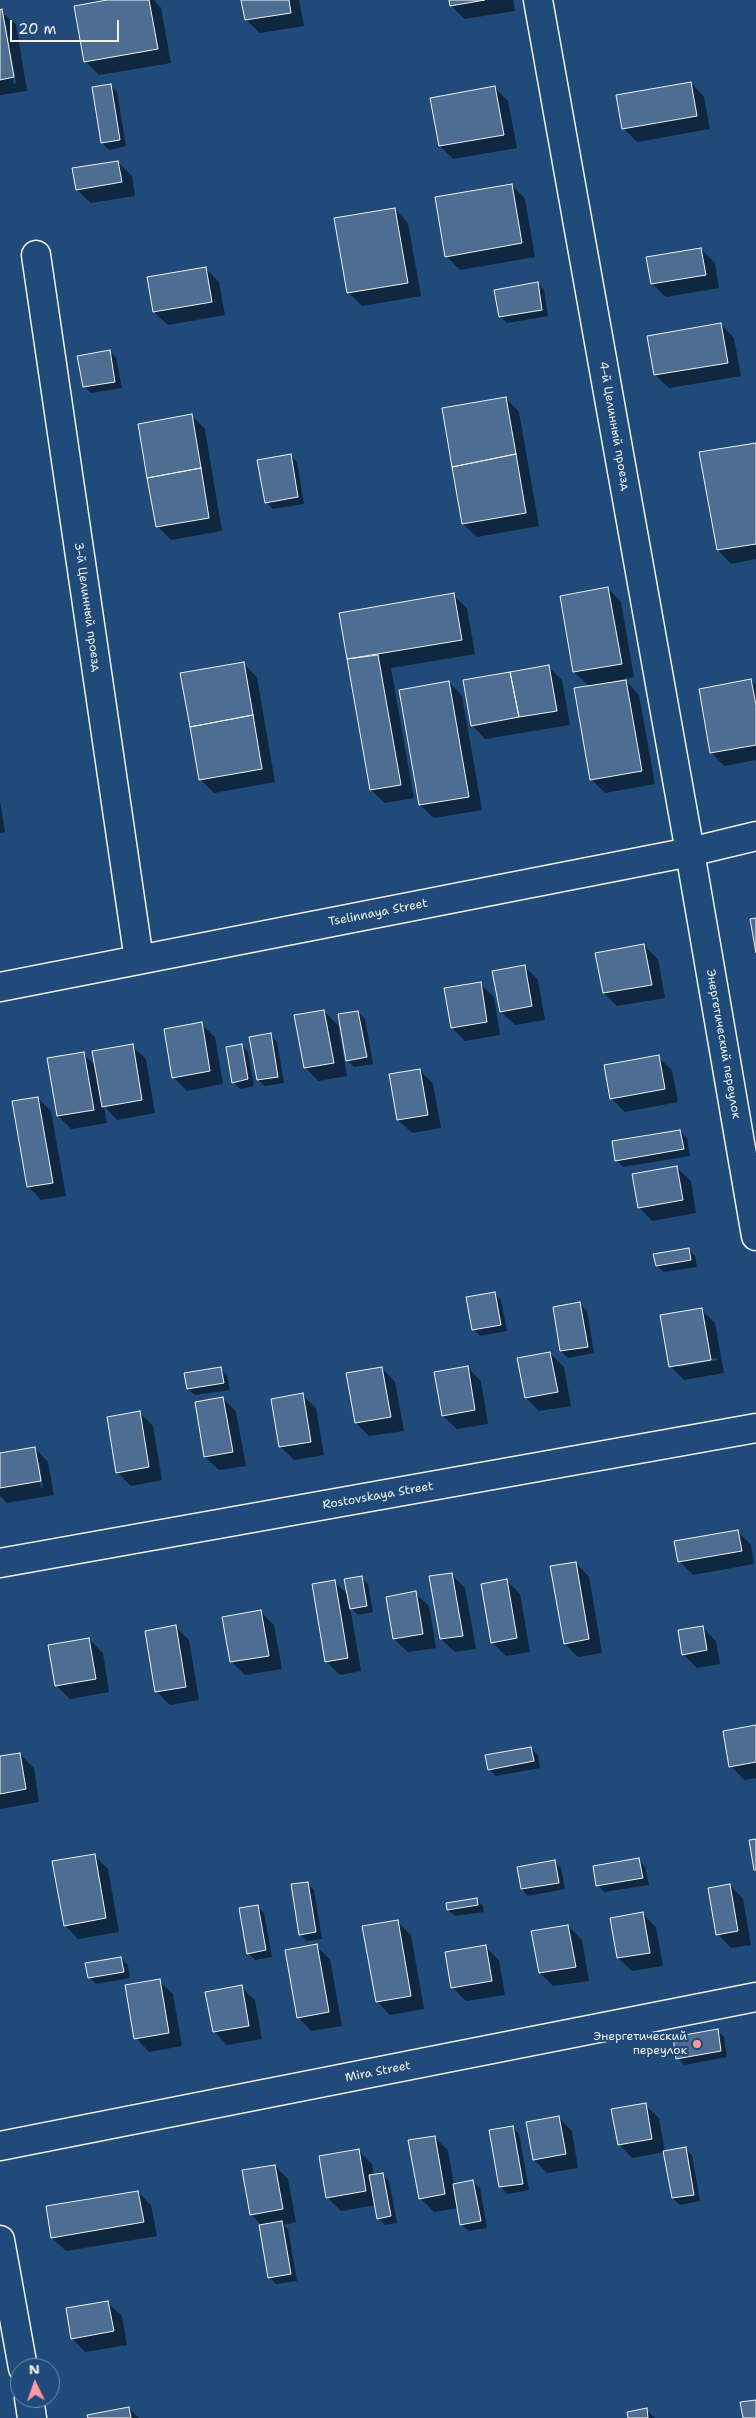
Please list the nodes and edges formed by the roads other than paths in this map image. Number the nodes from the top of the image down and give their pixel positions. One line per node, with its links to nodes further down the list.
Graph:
1 (538, 0): 4 (street, 4-й Целинный проезд)
2 (36, 255): 5 (street, 3-й Целинный проезд)
3 (756, 836): 4 (street, Tselinnaya Street)
4 (690, 852): 5 (street, Tselinnaya Street); 7 (street, Энергетический переулок)
5 (138, 960): 6 (street, Tselinnaya Street)
6 (0, 987)
7 (756, 1236)
8 (756, 1428): 9 (street, Rostovskaya Street)
9 (0, 1564)
10 (756, 1997): 11 (street, Mira Street)
11 (0, 2146)
12 (0, 2240): 13 (street)
13 (21, 2358)

